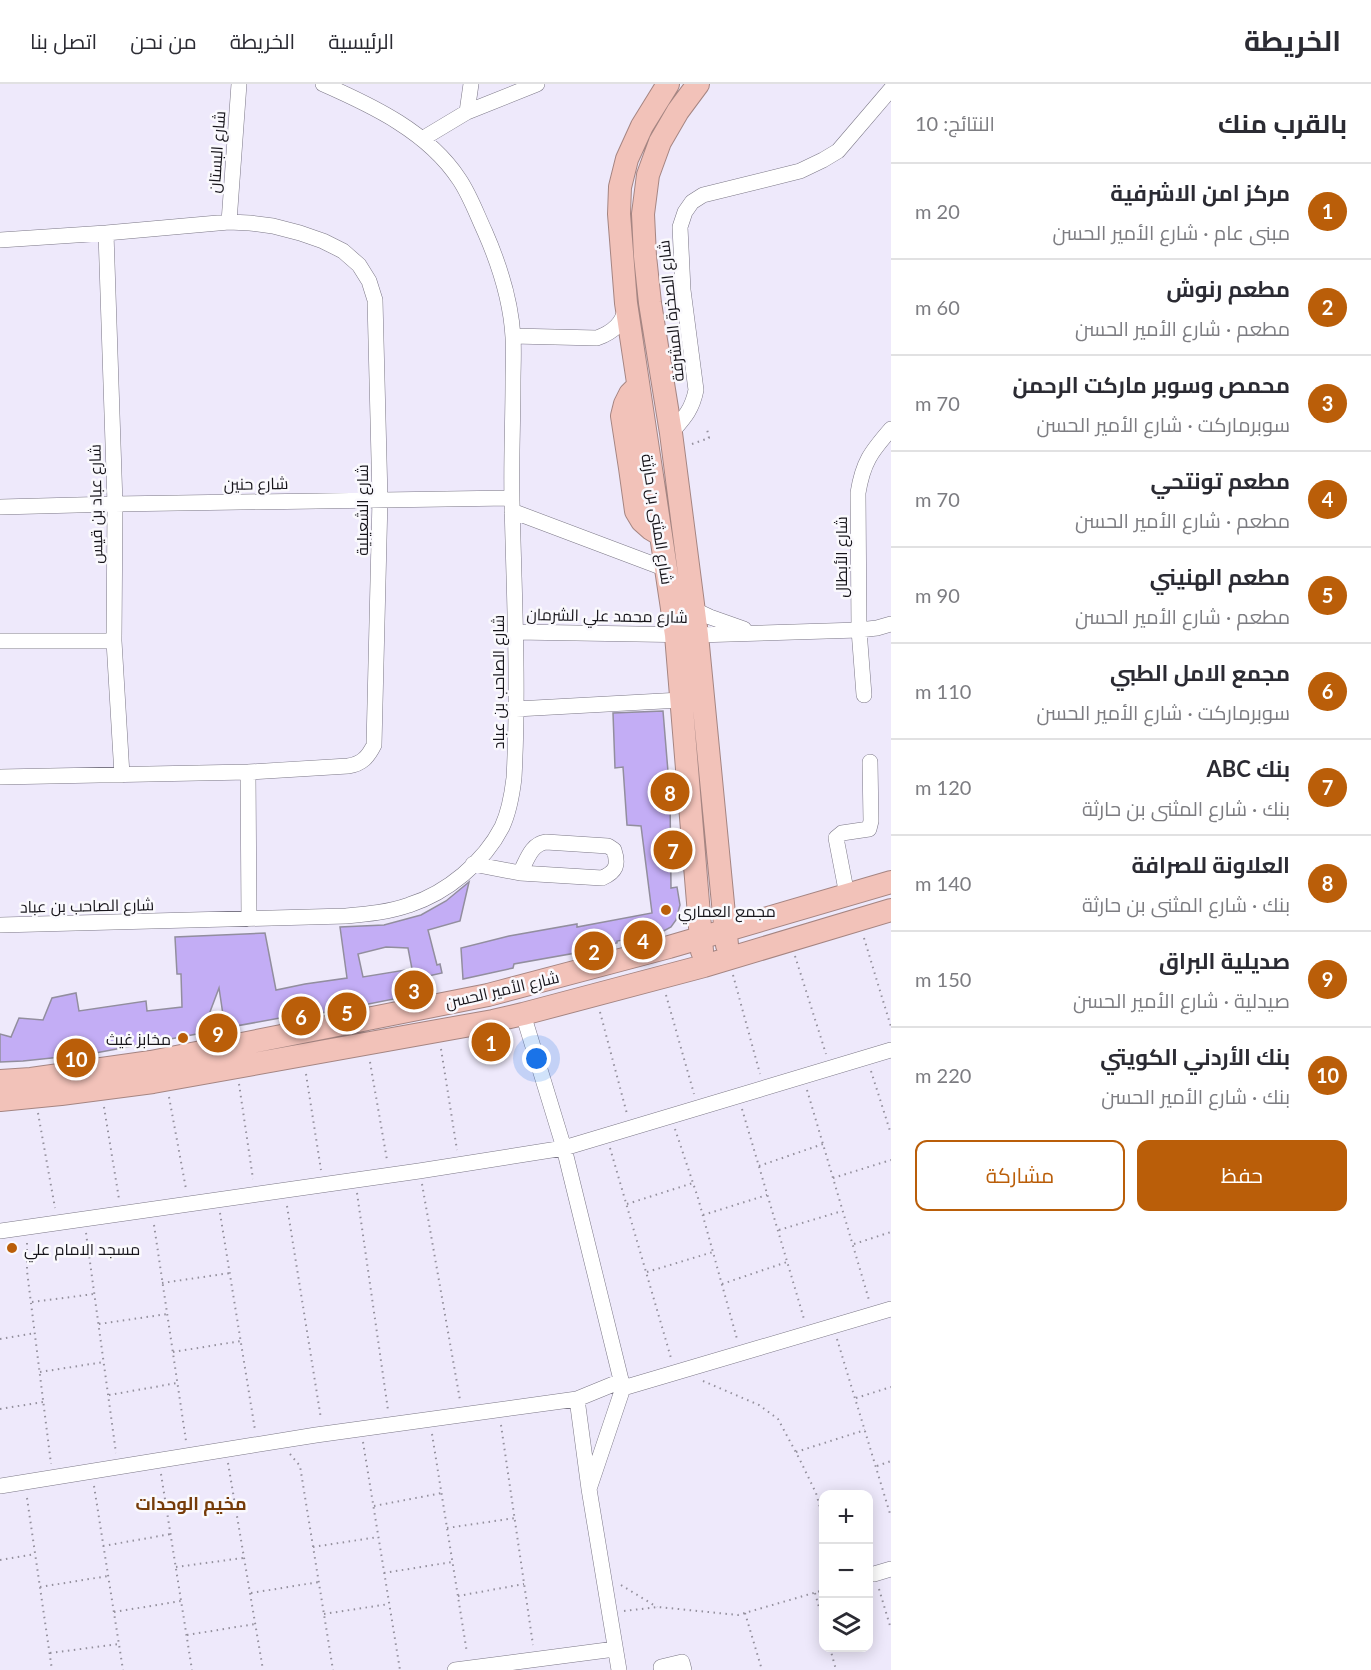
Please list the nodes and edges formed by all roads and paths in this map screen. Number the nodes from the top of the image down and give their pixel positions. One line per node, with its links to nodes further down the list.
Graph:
1 (238, 84): 10 (street, شارع البستان)
2 (323, 84): 9 (street, شارع الصاحب بن عباد)
3 (471, 84): 8 (street)
4 (537, 84): 8 (street)
5 (668, 84): 13 (highway, شارع المثنى بن حارثة)
6 (698, 84): 17 (highway, شارع المثنى بن حارثة)
7 (891, 89): 17 (street, شارع الصخرة المشرفة)
8 (467, 112): 9 (street)
9 (422, 139): 14 (street, شارع الصاحب بن عباد)
10 (229, 222): 11 (street, شارع الشعيلية); 19 (street, شارع الشعيلية)
11 (106, 234): 12 (street, شارع الشعيلية); 20 (street, شارع عباد بن قيس)
12 (0, 240)
13 (626, 303): 14 (street); 23 (highway, شارع المثنى بن حارثة)
14 (513, 336): 21 (street, شارع الصاحب بن عباد)
15 (707, 429): 18 (path)
16 (891, 429): 26 (street, شارع الأبطال)
17 (671, 433): 24 (highway, شارع المثنى بن حارثة)
18 (708, 438)
19 (380, 499): 20 (street, شارع حنين); 21 (street, شارع حنين); 36 (street, شارع الشعيلية)
20 (115, 504): 22 (street, شارع حنين); 31 (street, شارع عباد بن قيس)
21 (512, 504): 23 (street); 27 (street, شارع الصاحب بن عباد)
22 (0, 507)
23 (666, 569): 29 (highway, شارع المثنى بن حارثة)
24 (694, 610): 28 (street); 29 (highway, شارع المثنى بن حارثة)
25 (891, 624): 26 (street)
26 (859, 630): 28 (street); 32 (street, شارع الأبطال)
27 (516, 632): 29 (street, شارع محمد علي الشرمان); 34 (street, شارع الصاحب بن عباد)
28 (759, 632): 29 (street, شارع محمد علي الشرمان)
29 (687, 635): 33 (highway, شارع المثنى بن حارثة); 43 (highway, شارع المثنى بن حارثة)
30 (0, 640): 31 (street)
31 (114, 641): 37 (street, شارع عباد بن قيس)
32 (864, 695)
33 (681, 700): 34 (street); 44 (highway, شارع المثنى بن حارثة)
34 (516, 709): 39 (street, شارع الصاحب بن عباد)
35 (870, 762): 42 (street)
36 (248, 772): 37 (street, شارع الشعيلية); 46 (street)
37 (122, 775): 38 (street, شارع الشعيلية)
38 (0, 777)
39 (473, 864): 40 (street); 46 (street, شارع الصاحب بن عباد)
40 (520, 873): 40 (street)
41 (891, 882): 42 (highway, شارع الأمير الحسن)
42 (847, 895): 47 (highway, شارع الأمير الحسن)
43 (723, 897): 47 (highway); 50 (highway, شارع المثنى بن حارثة)
44 (698, 902): 51 (highway, شارع المثنى بن حارثة); 53 (highway)
45 (891, 910): 48 (highway, شارع الأمير الحسن)
46 (249, 919): 49 (street, شارع الصاحب بن عباد)
47 (766, 919): 50 (highway, شارع الأمير الحسن)
48 (858, 920): 52 (highway, شارع الأمير الحسن); 61 (path)
49 (0, 925)
50 (725, 931): 51 (highway, شارع الأمير الحسن); 54 (highway, شارع المثنى بن حارثة)
51 (700, 937): 53 (highway, شارع الأمير الحسن); 55 (highway, شارع المثنى بن حارثة)
52 (790, 940): 54 (highway, شارع الأمير الحسن); 68 (path)
53 (669, 947): 57 (highway, شارع الأمير الحسن)
54 (729, 958): 55 (highway, شارع الأمير الحسن); 72 (path)
55 (704, 966): 56 (highway, شارع الأمير الحسن)
56 (661, 977): 58 (highway, شارع الأمير الحسن); 77 (path)
57 (488, 995): 60 (highway); 71 (highway, شارع الأمير الحسن)
58 (596, 995): 59 (highway, شارع الأمير الحسن); 80 (path)
59 (523, 1014): 60 (highway, شارع الأمير الحسن); 84 (street)
60 (493, 1021): 62 (highway, شارع الأمير الحسن)
61 (891, 1028)
62 (438, 1031): 63 (highway, شارع الأمير الحسن); 86 (path)
63 (366, 1044): 65 (highway, شارع الأمير الحسن); 89 (path)
64 (891, 1050): 66 (street)
65 (304, 1055): 67 (highway, شارع الأمير الحسن); 92 (path)
66 (867, 1057): 68 (street); 79 (path)
67 (237, 1067): 70 (highway, شارع الأمير الحسن); 95 (path)
68 (830, 1068): 69 (street)
69 (803, 1077): 72 (street); 83 (path)
70 (166, 1080): 73 (highway, شارع الأمير الحسن); 98 (path)
71 (0, 1081)
72 (764, 1088): 75 (street)
73 (101, 1089): 74 (highway, شارع الأمير الحسن); 102 (path)
74 (35, 1096): 76 (highway, شارع الأمير الحسن); 105 (path)
75 (738, 1096): 77 (street); 87 (path)
76 (0, 1100)
77 (698, 1108): 78 (street)
78 (671, 1116): 80 (street); 93 (path)
79 (890, 1127): 81 (path)
80 (630, 1128): 82 (street)
81 (891, 1134)
82 (606, 1135): 84 (street); 99 (path)
83 (823, 1144): 87 (path); 90 (path)
84 (564, 1148): 86 (street); 134 (street)
85 (891, 1160): 90 (path)
86 (459, 1164): 88 (street)
87 (759, 1166): 96 (path)
88 (419, 1171): 89 (street); 142 (path)
89 (390, 1175): 91 (street)
90 (833, 1178): 101 (path)
91 (356, 1180): 92 (street); 144 (path)
92 (323, 1184): 94 (street)
93 (693, 1184): 99 (path); 103 (path)
94 (285, 1190): 95 (street); 147 (path)
95 (255, 1194): 97 (street)
96 (767, 1195): 103 (path); 107 (path)
97 (218, 1199): 98 (street); 114 (path)
98 (189, 1204): 100 (street)
99 (626, 1204): 113 (path)
100 (152, 1209): 102 (street); 115 (path)
101 (842, 1211): 107 (path); 110 (path)
102 (121, 1214): 104 (street)
103 (703, 1215): 111 (path)
104 (84, 1219): 105 (street); 117 (path)
105 (58, 1223): 106 (street)
106 (24, 1228): 108 (street); 118 (path)
107 (778, 1230): 112 (path)
108 (0, 1232)
109 (891, 1232): 110 (path)
110 (852, 1245): 121 (path)
111 (713, 1252): 113 (path); 116 (path)
112 (788, 1262): 116 (path); 125 (path)
113 (646, 1272): 132 (path)
114 (230, 1273): 115 (path); 127 (path)
115 (162, 1283): 120 (path)
116 (722, 1284): 129 (path)
117 (94, 1294): 118 (path); 122 (path)
118 (31, 1303): 124 (path)
119 (891, 1309): 121 (street)
120 (167, 1314): 122 (path); 128 (path)
121 (873, 1314): 123 (street)
122 (99, 1324): 130 (path)
123 (834, 1326): 125 (street); 137 (path)
124 (35, 1333): 126 (path); 131 (path)
125 (808, 1333): 129 (street)
126 (0, 1339)
127 (241, 1341): 128 (path); 149 (path)
128 (173, 1352): 133 (path)
129 (741, 1353): 132 (street)
130 (104, 1362): 131 (path); 136 (path)
131 (40, 1372): 139 (path)
132 (678, 1372): 134 (street); 151 (path)
133 (177, 1383): 136 (path); 152 (path)
134 (622, 1385): 138 (street); 161 (street)
135 (891, 1387): 137 (path)
136 (108, 1395): 156 (path)
137 (855, 1398): 146 (path)
138 (577, 1399): 141 (street); 161 (street)
139 (43, 1402): 140 (path); 158 (path)
140 (0, 1409)
141 (498, 1410): 142 (street); 166 (path)
142 (463, 1415): 143 (street)
143 (430, 1419): 144 (street); 162 (path)
144 (390, 1425): 145 (street)
145 (361, 1429): 147 (street); 164 (path)
146 (865, 1430): 151 (path); 155 (path)
147 (323, 1434): 148 (street)
148 (280, 1441): 149 (street); 171 (path)
149 (258, 1445): 150 (street)
150 (225, 1450): 152 (street); 173 (path)
151 (796, 1452): 163 (path)
152 (188, 1456): 153 (street)
153 (159, 1461): 156 (street); 168 (path)
154 (891, 1461): 155 (path)
155 (876, 1466): 165 (path)
156 (118, 1468): 157 (street)
157 (92, 1472): 158 (street); 170 (path)
158 (53, 1478): 159 (street)
159 (25, 1482): 160 (street); 172 (path)
160 (0, 1486)
161 (589, 1490): 179 (street)
162 (441, 1493): 164 (path); 167 (path)
163 (819, 1504)
164 (373, 1506): 169 (path)
165 (891, 1517)
166 (514, 1518): 167 (path); 183 (path)
167 (447, 1528): 175 (path)
168 (171, 1534): 170 (path); 176 (path)
169 (378, 1537): 171 (path); 178 (path)
170 (103, 1546): 181 (path)
171 (313, 1547): 182 (path)
172 (36, 1554): 174 (path); 184 (path)
173 (243, 1558): 176 (path); 187 (path)
174 (0, 1560)
175 (452, 1562): 178 (path); 188 (path)
176 (176, 1567): 189 (path)
177 (891, 1569): 180 (street)
178 (384, 1573): 190 (path)
179 (603, 1574): 191 (path); 194 (street)
180 (874, 1574): 198 (path)
181 (108, 1576): 184 (path); 193 (path)
182 (319, 1582): 187 (path); 196 (path)
183 (524, 1584): 188 (path); 204 (path)
184 (40, 1587): 203 (path)
185 (819, 1591): 186 (path)
186 (814, 1592): 192 (path); 195 (path)
187 (249, 1593): 197 (path)
188 (458, 1596): 205 (path)
189 (181, 1601): 193 (path); 199 (path)
190 (389, 1605): 196 (path); 211 (path)
191 (658, 1607): 194 (path); 195 (path)
192 (819, 1608)
193 (114, 1612): 200 (path)
194 (609, 1612): 201 (street)
195 (745, 1613): 215 (path)
196 (324, 1614): 210 (path)
197 (255, 1624): 199 (path); 209 (path)
198 (891, 1629)
199 (187, 1635): 208 (path)
200 (119, 1644): 203 (path); 207 (path)
201 (615, 1649): 204 (street); 212 (street)
202 (831, 1652): 216 (path)
203 (50, 1653): 206 (path)
204 (535, 1659): 205 (street)
205 (462, 1669)
206 (52, 1670)
207 (123, 1670)
208 (192, 1670)
209 (263, 1670)
210 (333, 1670)
211 (400, 1670)
212 (619, 1670)
213 (662, 1670): 214 (street)
214 (684, 1670)
215 (762, 1670)
216 (836, 1670)

